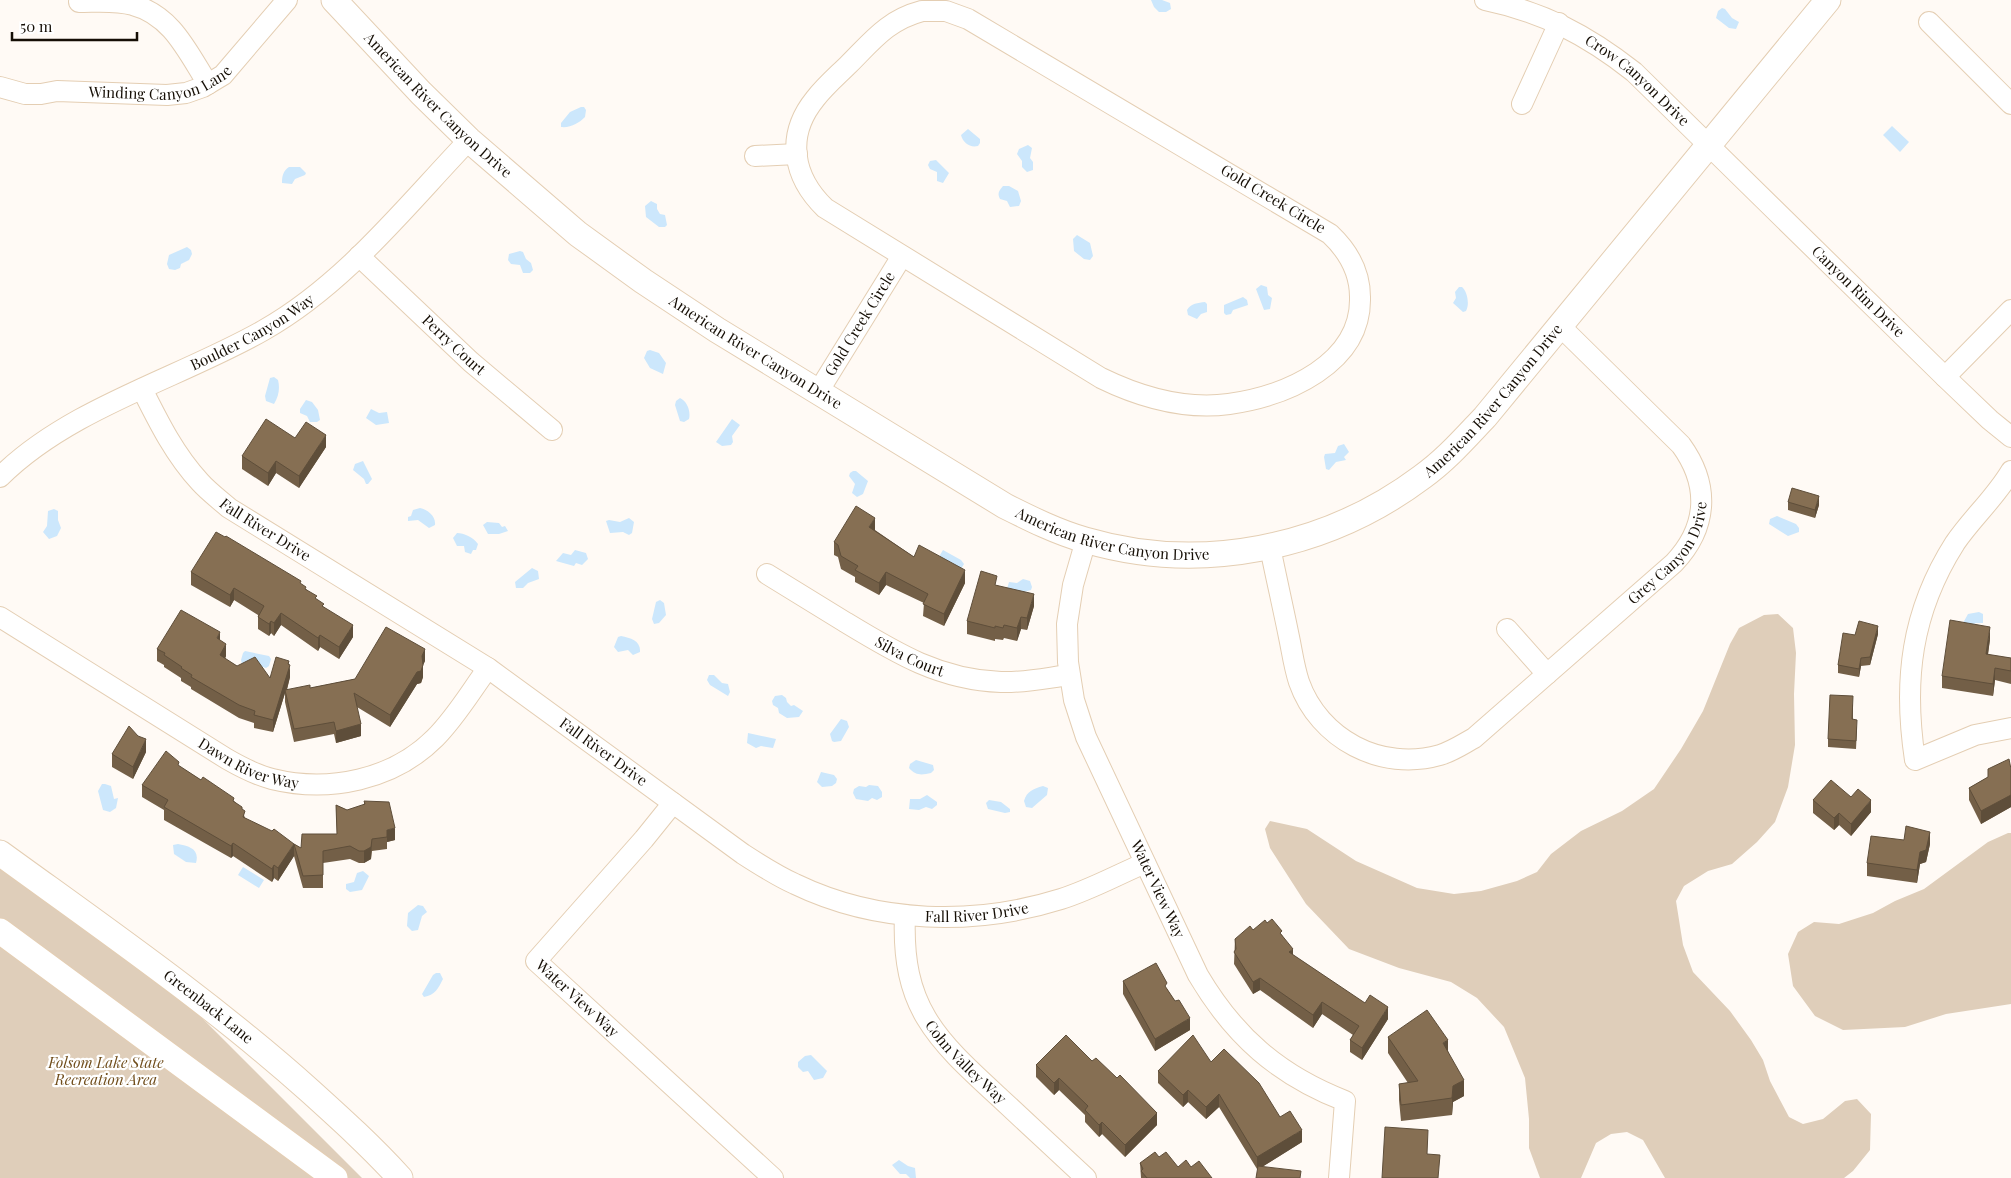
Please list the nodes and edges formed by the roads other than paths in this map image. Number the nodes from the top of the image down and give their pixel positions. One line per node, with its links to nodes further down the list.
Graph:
1 (286, 0): 8 (street, Winding Canyon Lane)
2 (334, 0): 12 (main road, American River Canyon Drive)
3 (1485, 0): 7 (street, Crow Canyon Drive)
4 (1828, 0): 13 (main road, American River Canyon Drive)
5 (79, 2): 8 (street)
6 (1929, 22): 11 (street)
7 (1559, 23): 10 (street); 13 (street, Crow Canyon Drive)
8 (208, 84): 9 (street, Winding Canyon Lane)
9 (0, 87)
10 (1522, 104)
11 (2011, 104)
12 (469, 140): 16 (street, Boulder Canyon Way); 22 (main road, American River Canyon Drive)
13 (1709, 145): 19 (main road, American River Canyon Drive); 20 (street, Canyon Rim Drive)
14 (797, 154): 15 (street); 17 (street, Gold Creek Circle); 17 (street, Gold Creek Circle)
15 (755, 156)
16 (359, 256): 21 (street, Boulder Canyon Way); 23 (street, Perry Court)
17 (902, 256): 22 (street, Gold Creek Circle)
18 (2011, 310): 20 (street)
19 (1560, 326): 28 (main road, American River Canyon Drive); 33 (street, Grey Canyon Drive)
20 (1945, 377): 24 (street, Canyon Rim Drive)
21 (142, 389): 26 (street, Boulder Canyon Way); 32 (street, Fall River Drive)
22 (818, 392): 27 (main road, American River Canyon Drive)
23 (552, 430)
24 (2011, 437)
25 (2011, 471): 35 (street)
26 (0, 477)
27 (1086, 540): 28 (main road, American River Canyon Drive); 34 (street, Water View Way)
28 (1270, 547): 33 (street, Grey Canyon Drive)
29 (767, 574): 34 (street, Silva Court)
30 (0, 617): 32 (street, Dawn River Way)
31 (1506, 629): 33 (street)
32 (488, 668): 36 (street, Fall River Drive)
33 (1547, 674)
34 (1069, 675): 38 (street, Water View Way)
35 (2011, 728)
36 (673, 803): 39 (street, Fall River Drive); 43 (street, Water View Way)
37 (0, 853): 42 (main road, Greenback Lane)
38 (1145, 863): 39 (street, Fall River Drive); 45 (street, Water View Way)
39 (905, 915): 44 (street, Cohn Valley Way)
40 (0, 932): 41 (main road)
41 (335, 1178)
42 (400, 1178)
43 (773, 1178)
44 (1086, 1178)
45 (1339, 1178)

